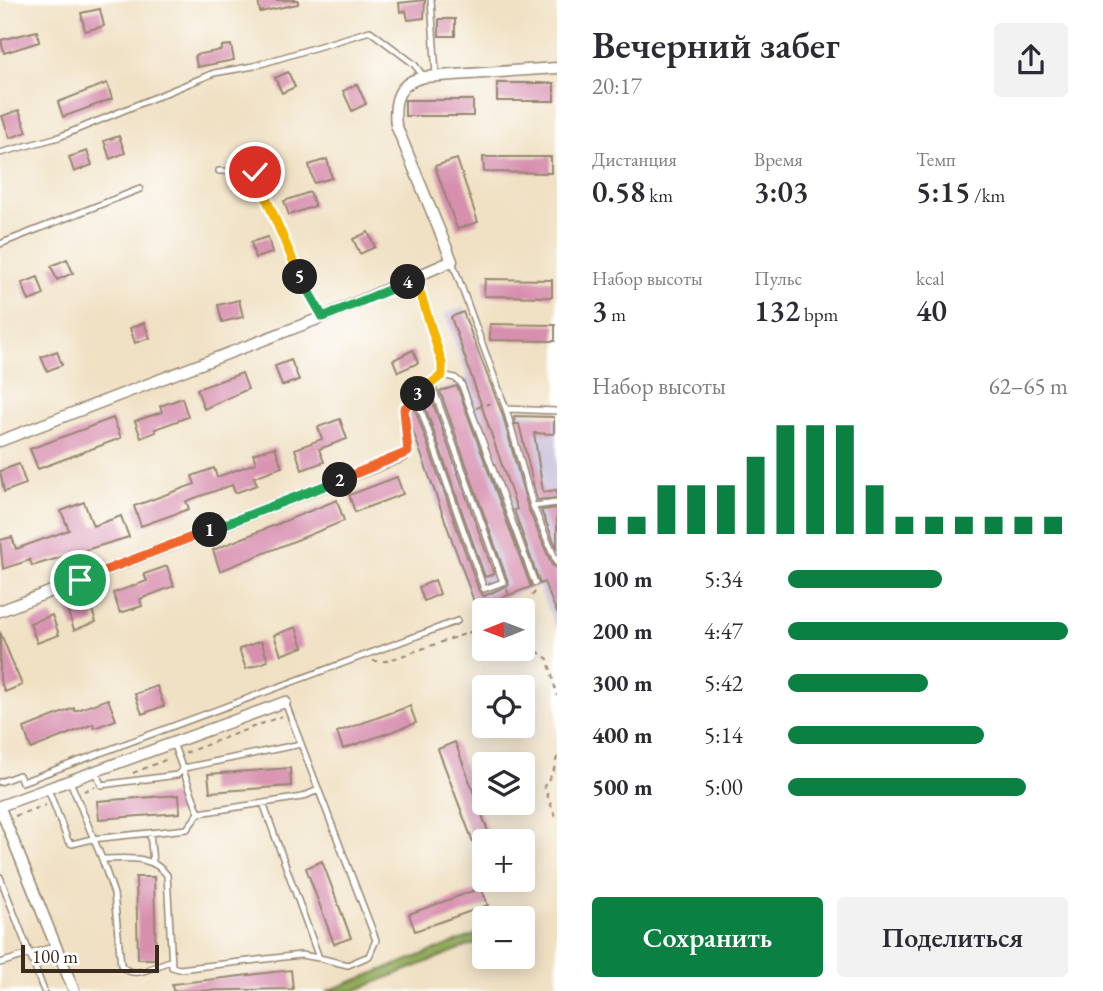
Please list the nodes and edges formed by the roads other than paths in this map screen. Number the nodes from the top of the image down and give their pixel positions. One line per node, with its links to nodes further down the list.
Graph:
1 (431, 0): 3 (lane)
2 (557, 68): 3 (street)
3 (436, 75): 4 (street)
4 (424, 77): 5 (lane); 9 (street)
5 (0, 153)
6 (219, 171): 11 (lane)
7 (140, 189): 8 (lane)
8 (0, 244)
9 (452, 261): 10 (street); 15 (lane)
10 (416, 279): 11 (street); 12 (lane)
11 (323, 317): 17 (street)
12 (442, 375): 13 (lane); 22 (lane)
13 (432, 385): 14 (lane); 14 (lane)
14 (416, 396): 18 (lane)
15 (506, 410): 16 (lane); 20 (lane)
16 (557, 411)
17 (0, 442)
18 (403, 456): 23 (street)
19 (557, 503): 20 (lane)
20 (533, 506): 21 (lane)
21 (557, 563)
22 (535, 583)
23 (0, 611)
24 (457, 621): 31 (lane)
25 (285, 702): 26 (street); 27 (lane)
26 (173, 743): 28 (lane); 29 (street)
27 (301, 744): 28 (lane); 33 (lane)
28 (184, 768): 29 (lane); 36 (lane)
29 (96, 771): 30 (street)
30 (70, 781): 32 (street); 38 (lane)
31 (0, 782)
32 (48, 789): 35 (street); 38 (lane)
33 (318, 790): 34 (lane); 44 (lane)
34 (263, 803): 36 (lane); 44 (lane)
35 (0, 807): 42 (street)
36 (199, 813): 37 (lane)
37 (150, 833): 38 (lane); 40 (lane)
38 (92, 839): 39 (lane)
39 (102, 859): 40 (lane); 45 (lane)
40 (153, 862): 45 (lane)
41 (0, 877): 43 (lane)
42 (56, 946): 43 (lane); 48 (street)
43 (30, 956): 46 (lane); 47 (lane)
44 (319, 958): 45 (lane)
45 (170, 961)
46 (0, 963)
47 (44, 991)
48 (74, 991)

